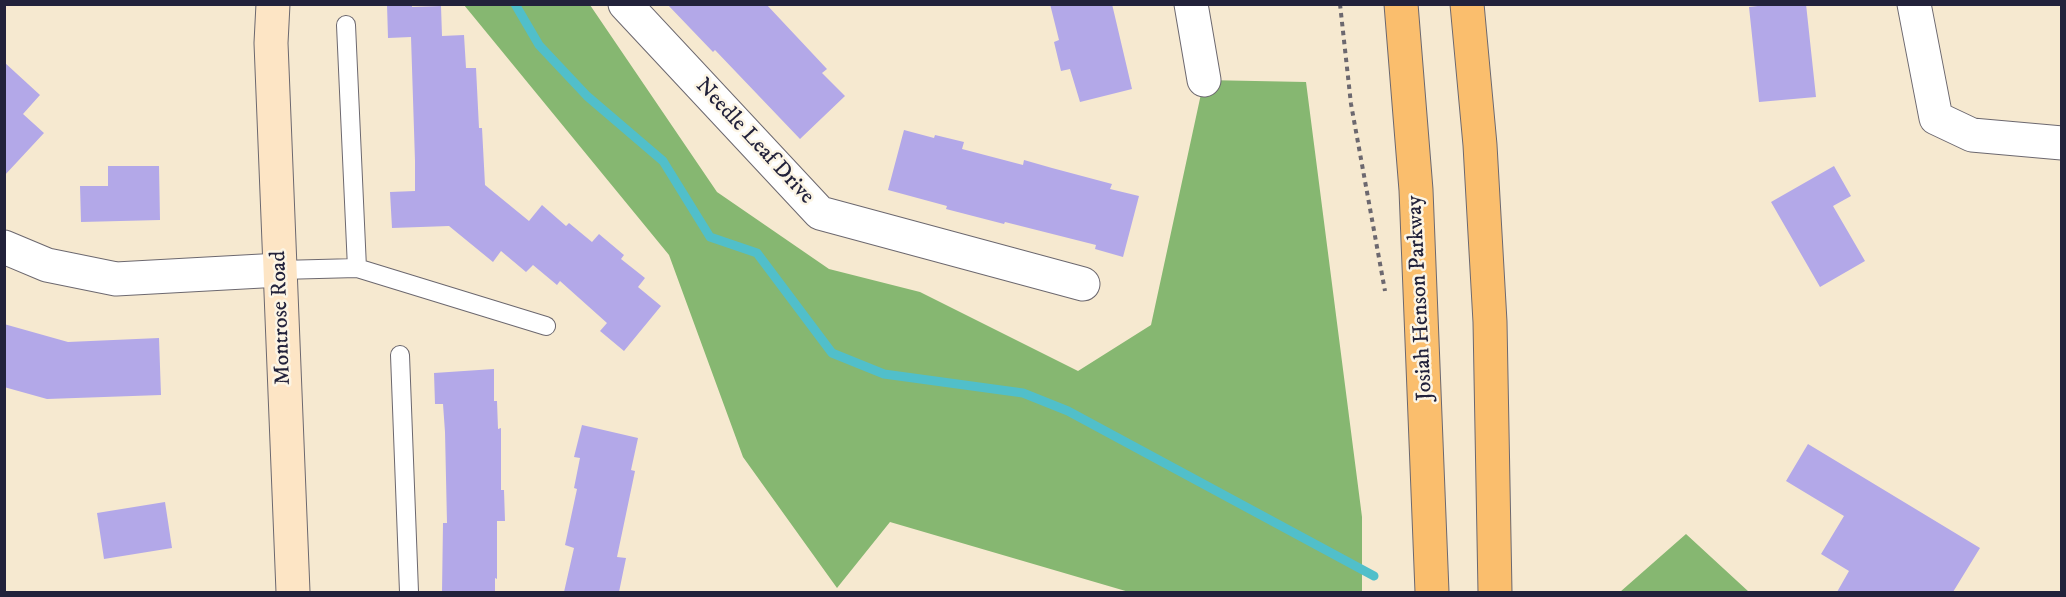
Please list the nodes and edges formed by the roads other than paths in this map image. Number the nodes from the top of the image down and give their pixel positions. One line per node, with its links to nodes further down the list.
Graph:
1 (251, 4): 9 (street, Montrose Road)
2 (273, 4): 9 (street, Montrose Road)
3 (625, 4): 15 (street, Needle Leaf Drive)
4 (1191, 4): 10 (street)
5 (1401, 4): 20 (main road, Josiah Henson Parkway)
6 (1467, 4): 21 (main road)
7 (1914, 4): 11 (street)
8 (346, 25): 13 (lane)
9 (271, 43): 14 (street, Montrose Road)
10 (1204, 81)
11 (2061, 143)
12 (4, 247): 14 (street)
13 (357, 267): 14 (lane); 16 (lane)
14 (280, 270): 18 (street, Montrose Road)
15 (1083, 284)
16 (546, 326)
17 (400, 355): 19 (lane)
18 (293, 592)
19 (409, 592)
20 (1432, 592)
21 (1496, 592)

